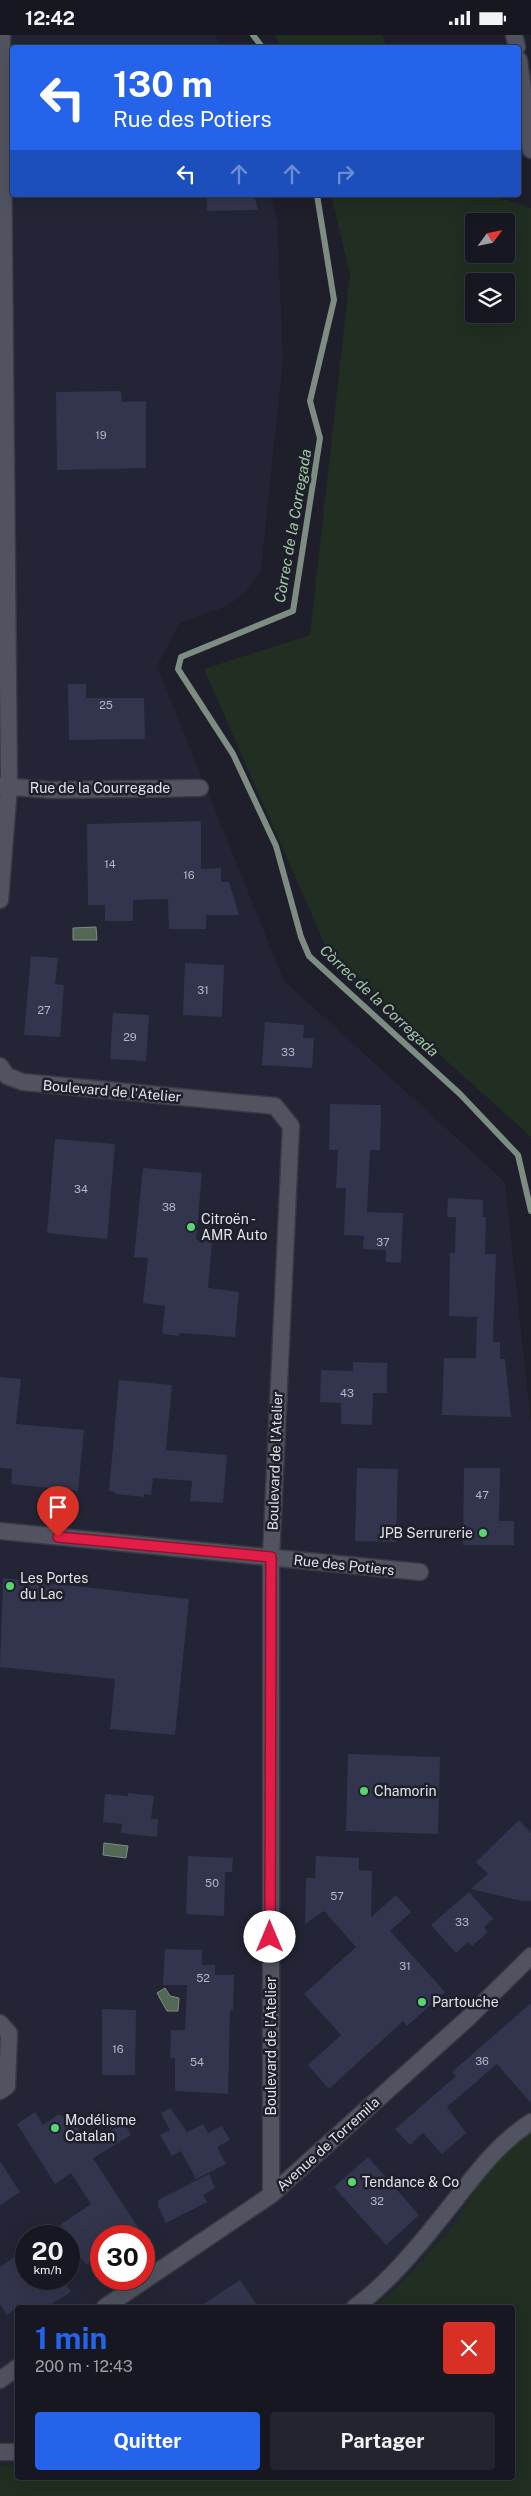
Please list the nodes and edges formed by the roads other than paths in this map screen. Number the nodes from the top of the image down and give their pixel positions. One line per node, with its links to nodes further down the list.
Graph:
1 (2, 35): 4 (street)
2 (521, 75): 3 (street)
3 (531, 150)
4 (3, 365): 5 (street)
5 (4, 564): 6 (street)
6 (4, 787): 7 (street, Rue de la Courregade); 8 (street)
7 (200, 788)
8 (0, 900)
9 (0, 1066): 11 (street, Boulevard de l'Atelier)
10 (0, 1531): 11 (street, Rue des Potiers)
11 (271, 1557): 12 (street, Rue des Potiers); 17 (street, Boulevard de l'Atelier)
12 (420, 1572)
13 (531, 1956): 17 (street, Avenue de Torremila)
14 (0, 2023): 15 (street)
15 (0, 2091)
16 (531, 2122): 19 (street)
17 (272, 2195): 18 (street, Avenue de Torremila)
18 (108, 2305)
19 (358, 2305)
20 (15, 2369): 21 (street)
21 (0, 2379)
22 (0, 2452): 23 (street)
23 (15, 2452)

